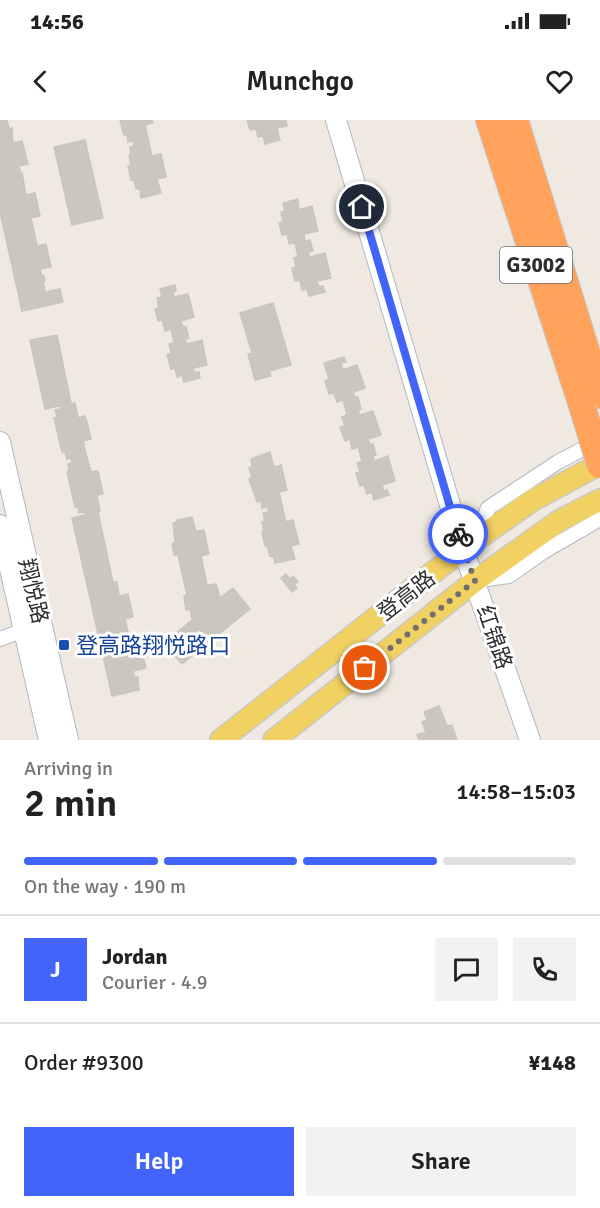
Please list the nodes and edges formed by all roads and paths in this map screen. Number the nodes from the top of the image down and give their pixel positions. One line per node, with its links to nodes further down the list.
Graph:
1 (336, 120): 11 (street, 红锦路)
2 (489, 120): 4 (highway, G3002)
3 (515, 120): 4 (highway, G3002)
4 (592, 402): 7 (highway, G3002, bridge)
5 (600, 440): 11 (street)
6 (0, 442): 16 (street, 翔悦路)
7 (600, 465): 11 (main road, 登高路)
8 (600, 500): 12 (main road, 登高路)
9 (600, 519): 12 (street)
10 (0, 525): 13 (street, 翔悦路)
11 (468, 546): 12 (street, 红锦路); 17 (main road, 登高路)
12 (475, 581): 18 (main road, 登高路); 19 (street, 红锦路)
13 (24, 630): 14 (street); 15 (street, 翔悦路)
14 (0, 639)
15 (49, 740)
16 (68, 740)
17 (221, 740)
18 (274, 740)
19 (530, 740)

